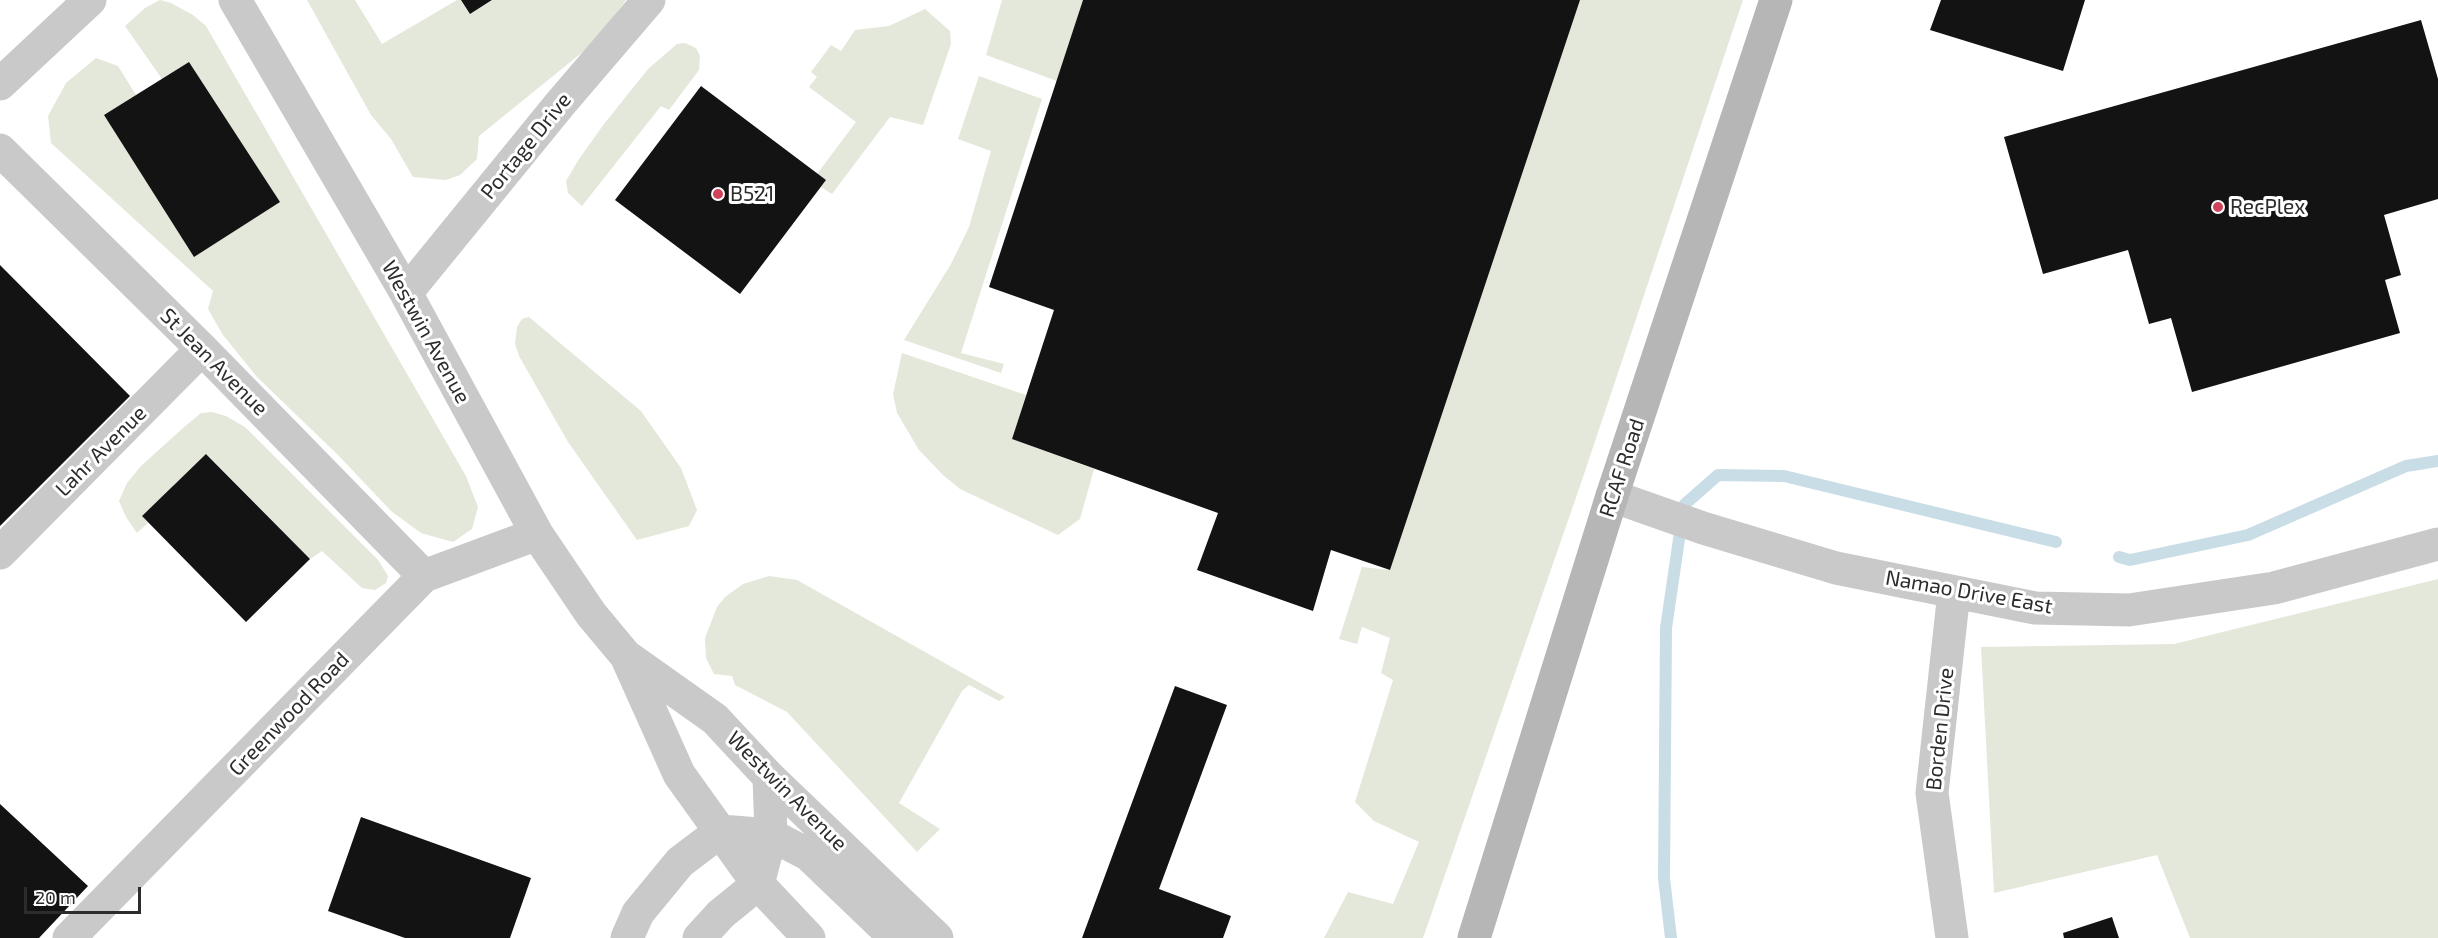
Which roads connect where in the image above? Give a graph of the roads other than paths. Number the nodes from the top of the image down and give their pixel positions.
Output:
1 (90, 0) edge
2 (235, 0) edge
3 (649, 0) edge
4 (1776, 0) edge
5 (0, 84) edge
6 (0, 150) edge
7 (406, 293) junction
8 (202, 349) junction
9 (1612, 496) junction
10 (537, 534) junction
11 (2438, 544) edge
12 (0, 553) edge
13 (424, 576) junction
14 (1954, 592) junction
15 (626, 656) junction
16 (769, 777) junction
17 (721, 831) junction
18 (771, 835) junction
19 (758, 884) junction
20 (935, 937) edge
21 (69, 938) edge
22 (627, 938) edge
23 (699, 938) edge
24 (809, 938) edge
25 (1474, 938) edge
26 (1952, 938) edge

1 - 5 street
2 - 7 street, Westwin Avenue
3 - 7 street, Portage Drive
4 - 9 main road, RCAF Road
6 - 8 street, St Jean Avenue
7 - 10 street, Westwin Avenue
8 - 12 street, Lahr Avenue
8 - 13 street, St Jean Avenue
9 - 14 street, Namao Drive East
9 - 25 main road, RCAF Road
10 - 13 street, Greenwood Road
10 - 15 street, Westwin Avenue
11 - 14 street, Namao Drive East
13 - 21 street, Greenwood Road
14 - 26 street, Borden Drive
15 - 16 street, Westwin Avenue
15 - 17 street, Westwin Avenue
16 - 18 street
16 - 20 street, Westwin Avenue
17 - 18 street
17 - 19 street, Westwin Avenue
17 - 22 street
18 - 19 street
18 - 20 street
19 - 23 street
19 - 24 street, Westwin Avenue

